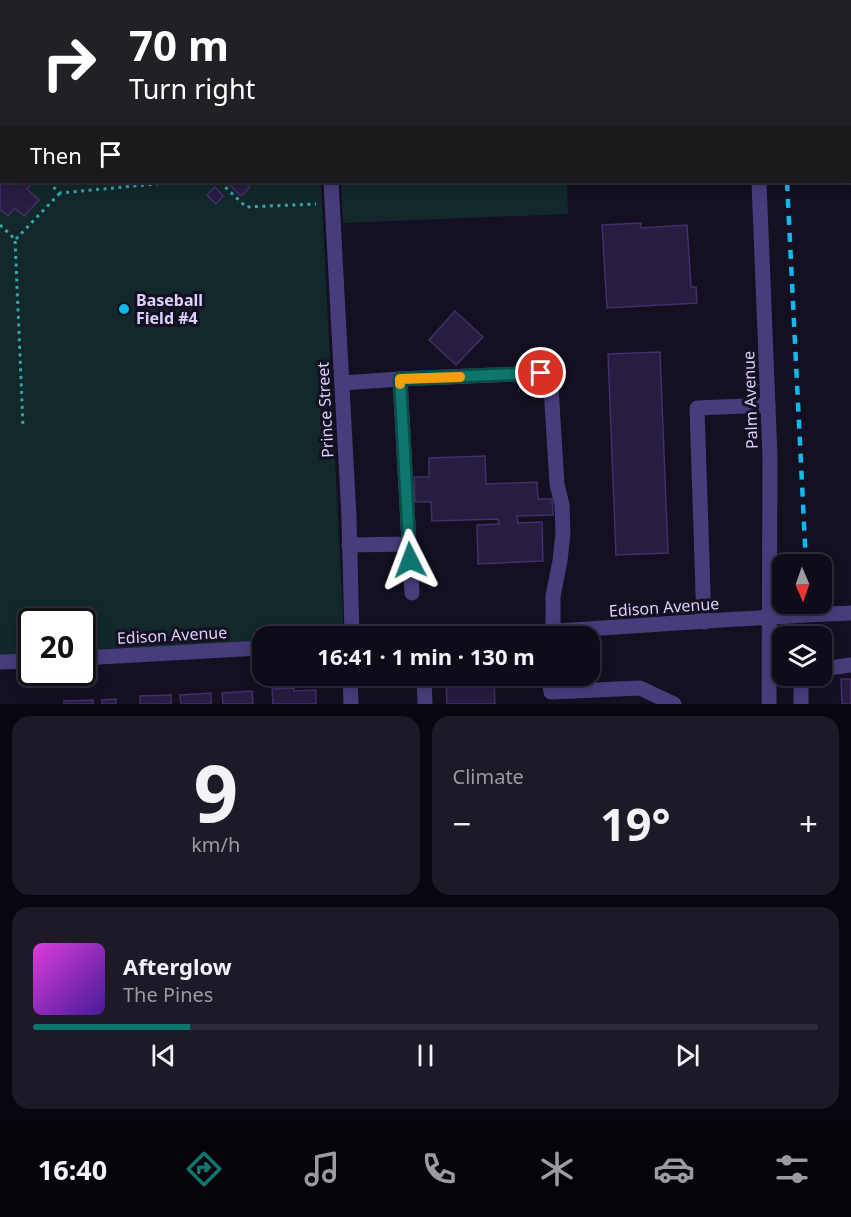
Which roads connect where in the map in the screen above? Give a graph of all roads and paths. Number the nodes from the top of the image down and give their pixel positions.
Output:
1 (49, 183) edge
2 (166, 183) edge
3 (221, 183) edge
4 (331, 183) edge
5 (759, 183) edge
6 (60, 193) junction
7 (324, 203) dead end
8 (0, 225) edge
9 (15, 239) junction
10 (400, 379) junction
11 (342, 383) junction
12 (768, 405) junction
13 (23, 426) dead end
14 (409, 544) junction
15 (349, 546) junction
16 (412, 592) dead end
17 (851, 613) edge
18 (771, 616) junction
19 (704, 622) junction
20 (352, 626) edge
21 (553, 626) edge
22 (600, 630) edge
23 (252, 649) edge
24 (96, 657) edge
25 (18, 661) edge
26 (0, 662) edge
27 (851, 665) edge
28 (832, 668) edge
29 (350, 686) edge
30 (424, 686) edge
31 (550, 686) edge
32 (800, 686) edge
33 (351, 704) edge
34 (425, 704) edge
35 (674, 704) edge
36 (769, 704) edge
37 (801, 704) edge

1 - 6 path
2 - 6 path
3 - 7 path
4 - 11 street, Prince Street
5 - 12 street, Palm Avenue
6 - 9 path
8 - 9 path
9 - 13 path
10 - 11 street
10 - 14 street
10 - 21 street
11 - 15 street, Prince Street
12 - 18 street, Palm Avenue
12 - 19 street
14 - 15 street
14 - 16 street
15 - 20 street, Prince Street
17 - 18 street, Edison Avenue
18 - 19 street, Edison Avenue
18 - 36 street, Palm Avenue
19 - 22 street, Edison Avenue
23 - 24 street, Edison Avenue
25 - 26 street
27 - 28 street
29 - 33 street
30 - 34 street
31 - 35 street
32 - 37 street

